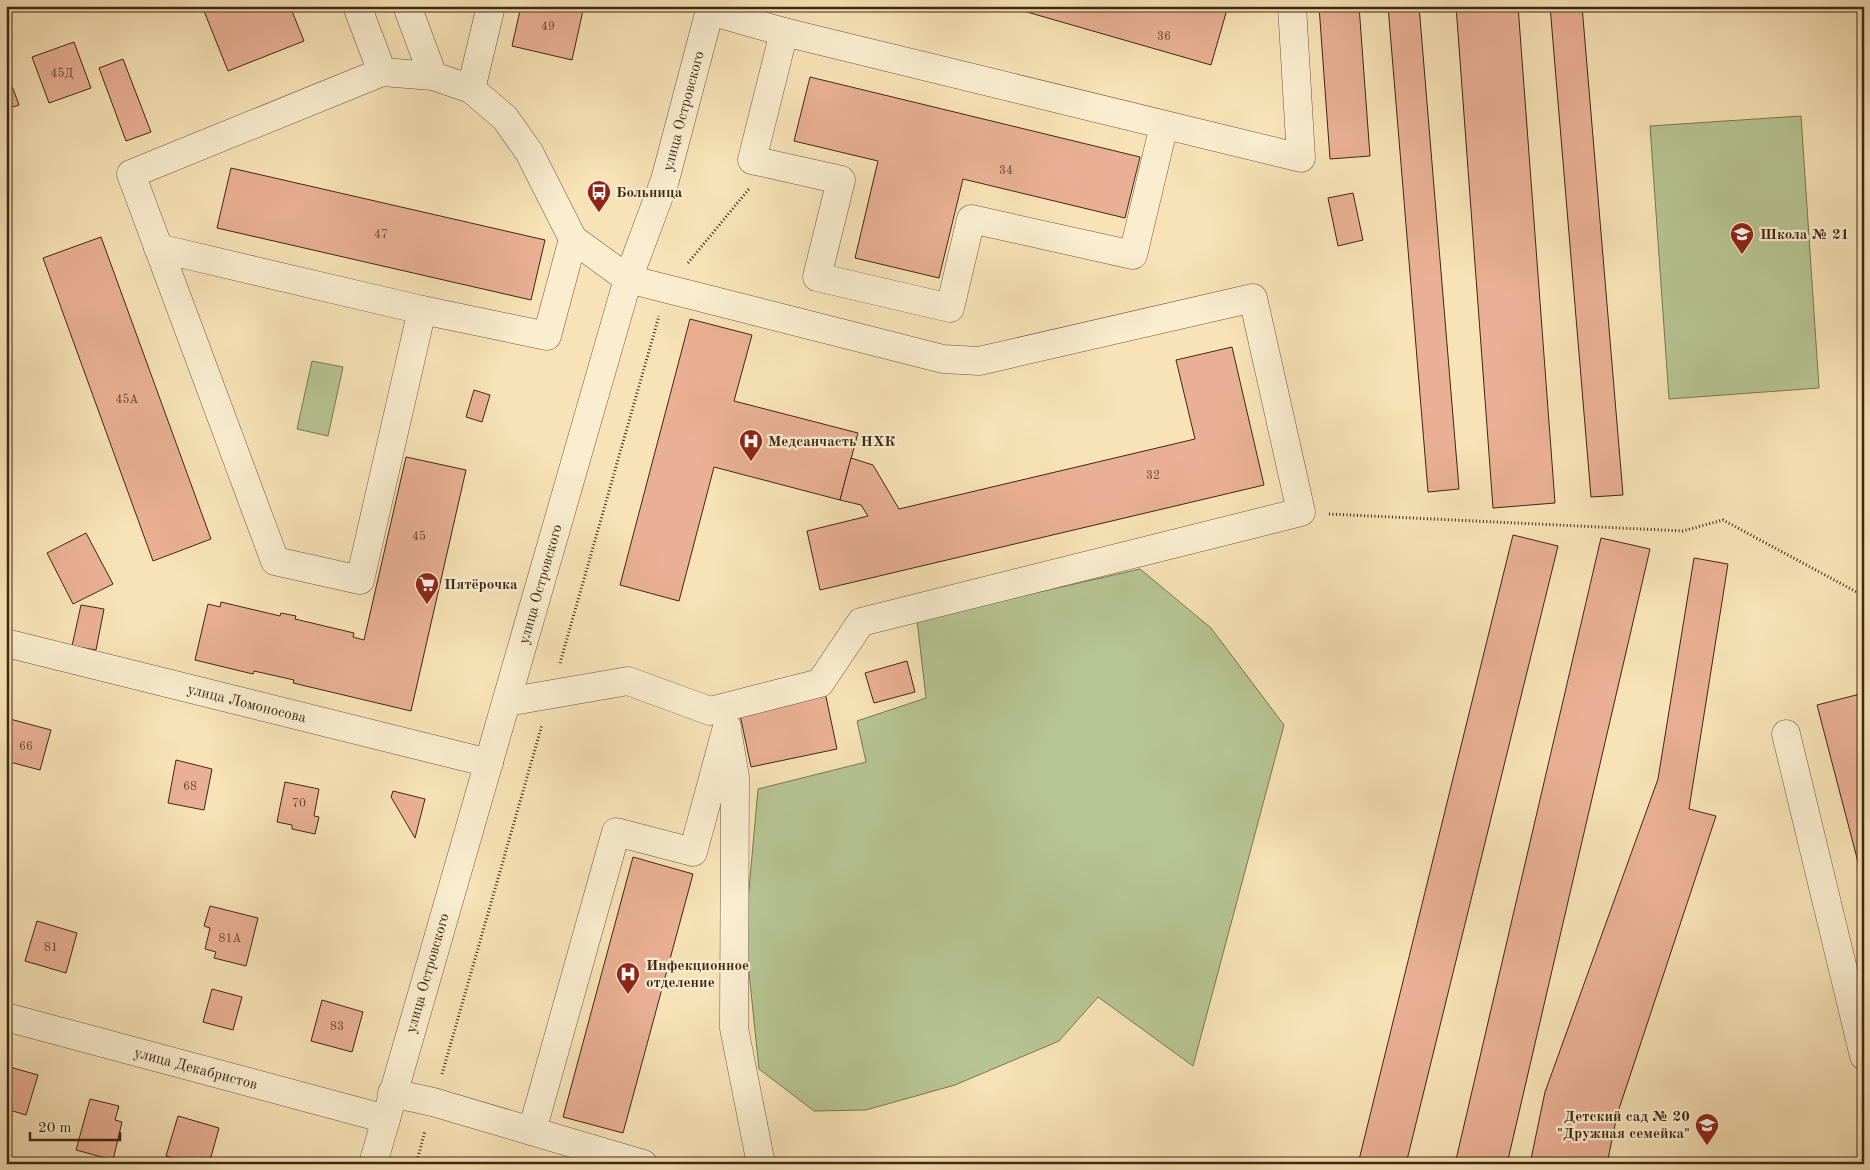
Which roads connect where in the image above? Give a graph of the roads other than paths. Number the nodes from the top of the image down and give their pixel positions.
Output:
1 (357, 6) edge
2 (407, 6) edge
3 (491, 6) edge
4 (1292, 6) edge
5 (711, 9) edge
6 (784, 32) junction
7 (382, 72) junction
8 (433, 76) junction
9 (471, 89) junction
10 (1164, 125) junction
11 (573, 239) junction
12 (158, 248) junction
13 (628, 279) junction
14 (422, 310) junction
15 (6, 643) edge
16 (506, 702) junction
17 (718, 719) junction
18 (1786, 734) dead end
19 (489, 762) junction
20 (6, 1017) edge
21 (1864, 1056) edge
22 (392, 1093) junction
23 (386, 1119) junction
24 (532, 1131) junction
25 (373, 1164) edge
26 (643, 1164) edge
27 (761, 1164) edge

1 - 7 street
2 - 8 street
3 - 9 street
4 - 10 street
5 - 6 street
5 - 13 street, улица Островского
6 - 10 street
6 - 10 street
7 - 8 street
7 - 12 street
8 - 9 street
9 - 11 street
11 - 13 street
11 - 14 street
12 - 14 street
12 - 14 street
13 - 16 street, улица Островского
13 - 17 street
15 - 19 street, улица Ломоносова
16 - 17 street
16 - 19 street, улица Островского
17 - 24 street
17 - 27 street
18 - 21 street
19 - 22 street, улица Островского
20 - 23 street, улица Декабристов
22 - 23 street, улица Островского
22 - 24 street
23 - 25 street, улица Островского
24 - 26 street

